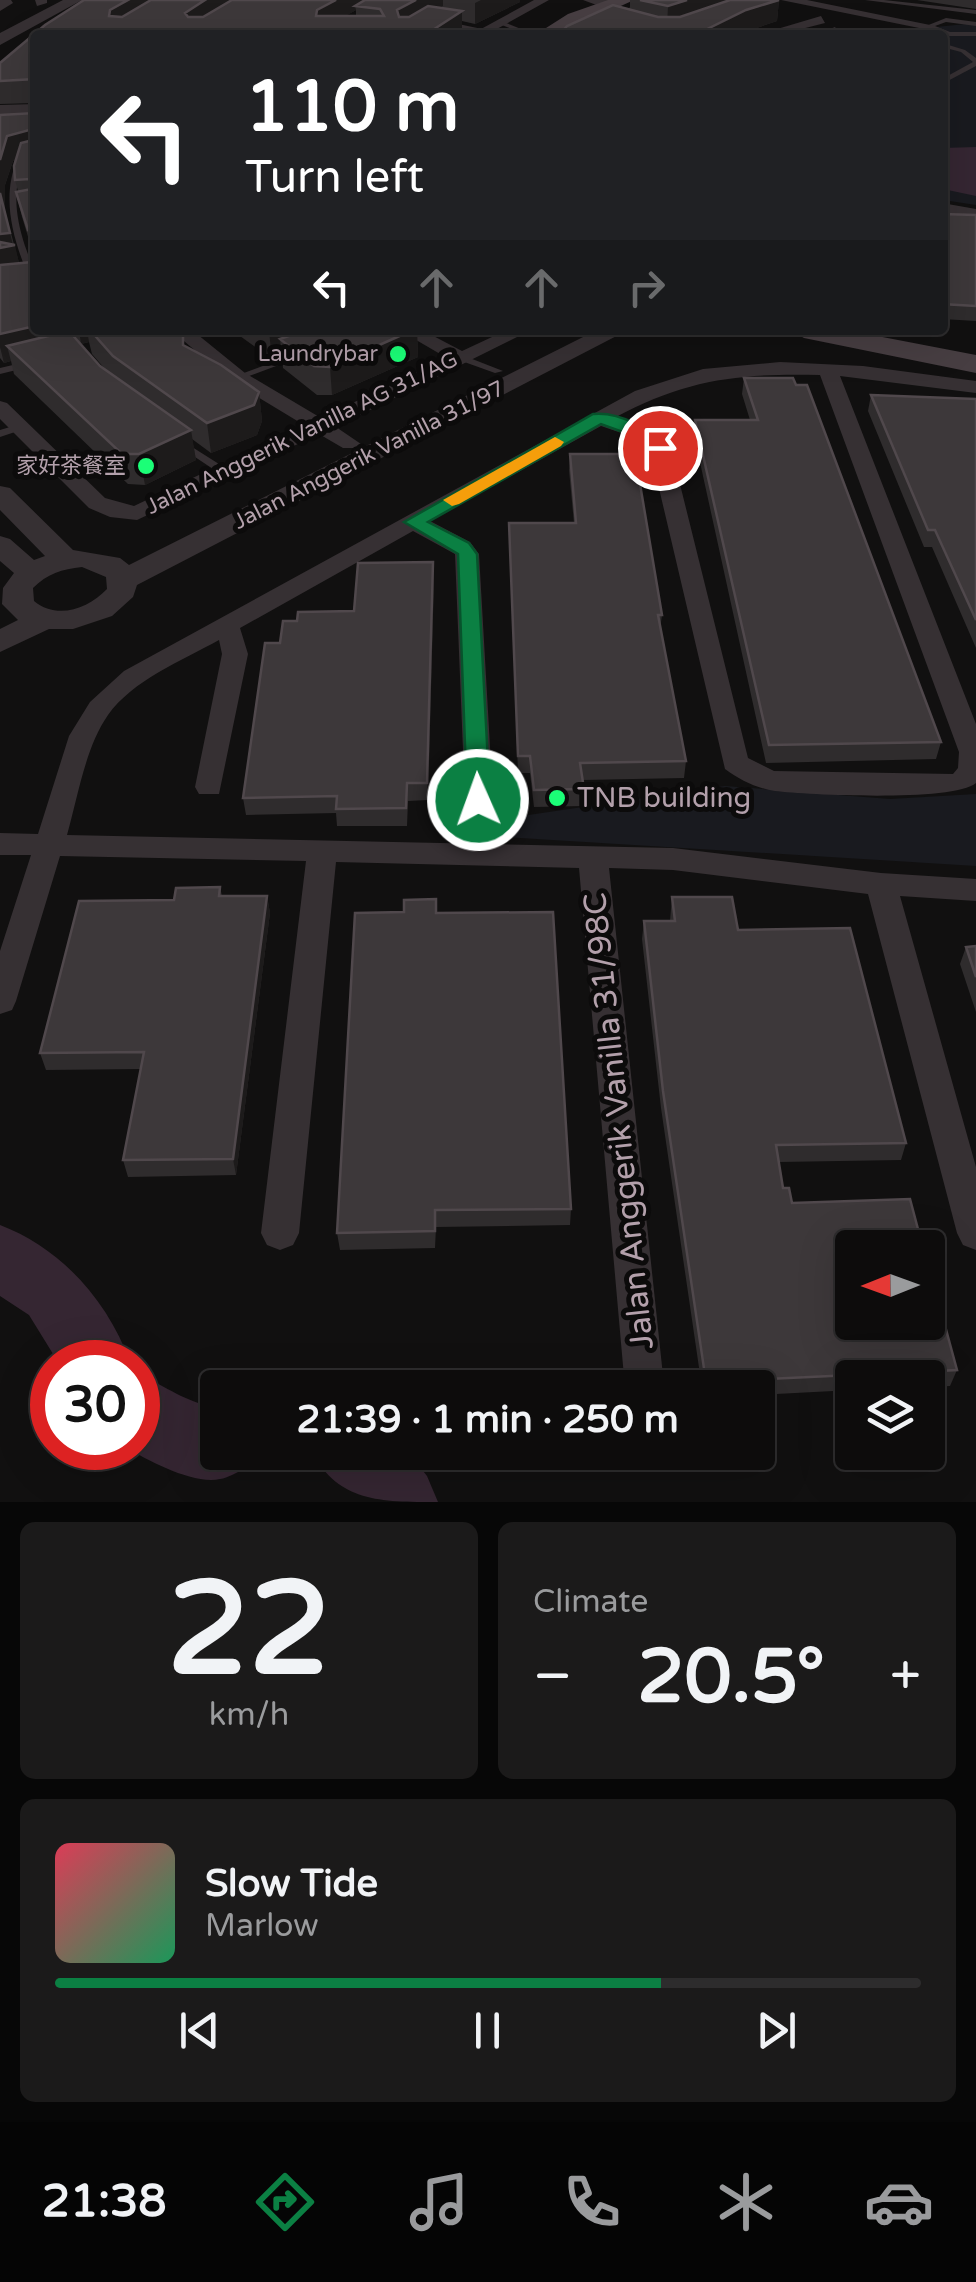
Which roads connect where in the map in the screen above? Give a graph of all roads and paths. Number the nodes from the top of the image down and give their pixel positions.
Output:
1 (544, 0) edge
2 (584, 0) edge
3 (660, 0) edge
4 (809, 0) edge
5 (43, 1) edge
6 (782, 3) edge
7 (869, 3) edge
8 (892, 5) edge
9 (78, 6) edge
10 (607, 6) edge
11 (976, 12) edge
12 (428, 20) edge
13 (820, 20) junction
14 (619, 22) edge
15 (932, 24) junction
16 (976, 24) edge
17 (0, 25) edge
18 (55, 28) edge
19 (510, 29) edge
20 (835, 29) joint
21 (467, 30) edge
22 (555, 30) edge
23 (576, 30) edge
24 (782, 30) edge
25 (832, 30) edge
26 (937, 30) edge
27 (976, 34) edge
28 (948, 39) edge
29 (0, 40) edge
30 (948, 42) edge
31 (976, 62) edge
32 (948, 78) edge
33 (0, 110) edge
34 (30, 110) edge
35 (0, 123) edge
36 (30, 123) edge
37 (30, 161) edge
38 (948, 209) edge
39 (20, 211) junction
40 (0, 213) edge
41 (976, 214) edge
42 (30, 280) edge
43 (186, 335) edge
44 (417, 335) edge
45 (510, 335) edge
46 (574, 335) edge
47 (606, 335) edge
48 (829, 335) edge
49 (912, 335) edge
50 (976, 346) edge
51 (304, 354) edge
52 (459, 357) junction
53 (38, 361) edge
54 (976, 364) edge
55 (828, 370) junction
56 (0, 371) edge
57 (498, 371) junction
58 (238, 377) junction
59 (976, 387) edge
60 (0, 407) edge
61 (599, 418) junction
62 (321, 428) junction
63 (10, 430) edge
64 (169, 434) edge
65 (350, 444) junction
66 (226, 474) junction
67 (0, 494) edge
68 (414, 522) junction
69 (0, 544) edge
70 (66, 560) junction
71 (116, 572) junction
72 (31, 573) junction
73 (21, 612) edge
74 (228, 625) junction
75 (0, 642) edge
76 (209, 787) dead end
77 (478, 800) dead end
78 (0, 844) edge
79 (50, 845) junction
80 (322, 852) junction
81 (594, 858) junction
82 (881, 884) junction
83 (976, 890) edge
84 (0, 1001) edge
85 (280, 1232) dead end
86 (976, 1232) edge
87 (643, 1370) edge

1 - 19 street
2 - 19 main road
3 - 10 street
4 - 7 street
5 - 17 street
6 - 13 street
6 - 15 street
7 - 8 street
8 - 11 lane
8 - 15 street
9 - 18 street
9 - 29 street
10 - 14 lane
10 - 22 main road
10 - 23 street
12 - 21 lane
13 - 20 street
13 - 24 street
15 - 16 lane
15 - 26 lane
20 - 25 lane
27 - 28 lane
30 - 31 lane
31 - 32 lane
33 - 34 street
35 - 36 street
37 - 39 lane
38 - 41 street
39 - 40 lane
39 - 42 lane
43 - 58 street
44 - 52 street
45 - 52 street, Jalan Anggerik Vanilla AG 31/AG
46 - 57 street, Jalan Anggerik Vanilla 31/97
47 - 71 street, Jalan Anggerik Vanilla 31/97
48 - 54 main road
49 - 50 main road
51 - 58 lane
52 - 57 lane
52 - 62 street, Jalan Anggerik Vanilla AG 31/AG
53 - 56 lane
55 - 59 street
55 - 61 street
55 - 61 street
57 - 65 street, Jalan Anggerik Vanilla 31/97
58 - 62 street
60 - 63 street
61 - 68 street
62 - 65 street
62 - 66 street, Jalan Anggerik Vanilla AG 31/AG
63 - 66 street, Jalan Anggerik Vanilla AG 31/AG
64 - 66 lane
65 - 71 street, Jalan Anggerik Vanilla 31/97
67 - 70 street
68 - 74 street
68 - 77 street
69 - 72 street
70 - 71 street
70 - 72 street
71 - 73 street
72 - 73 street
73 - 75 street
74 - 76 street
74 - 79 street
78 - 79 street
79 - 80 street
79 - 84 street
80 - 81 street
80 - 85 street
81 - 82 street
81 - 87 street, Jalan Anggerik Vanilla 31/98C
82 - 83 street
82 - 86 street

